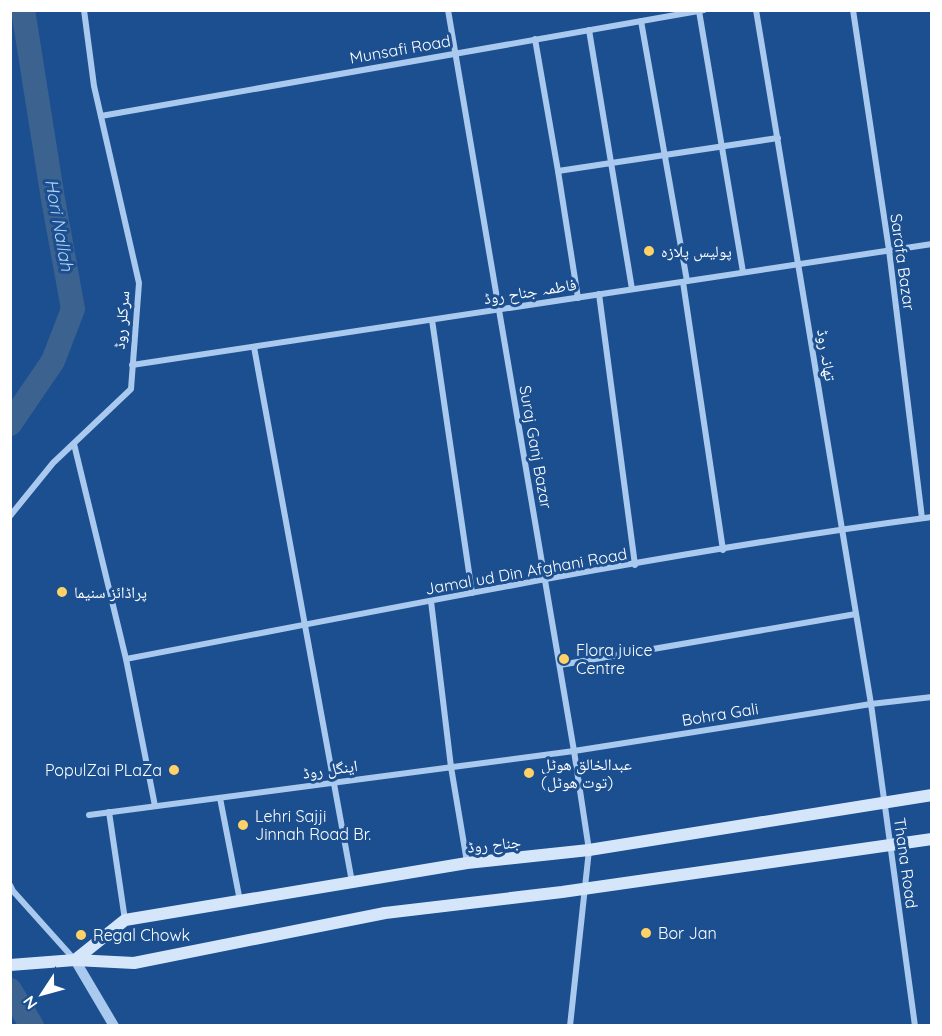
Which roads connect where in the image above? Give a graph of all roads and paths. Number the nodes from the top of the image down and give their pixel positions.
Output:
1 (84, 10) edge
2 (448, 10) edge
3 (756, 10) edge
4 (853, 10) edge
5 (702, 11) edge
6 (641, 21) junction
7 (589, 30) junction
8 (535, 39) junction
9 (455, 53) junction
10 (101, 116) junction
11 (777, 138) junction
12 (722, 146) junction
13 (664, 154) junction
14 (610, 162) junction
15 (558, 171) junction
16 (932, 244) edge
17 (888, 250) junction
18 (798, 264) junction
19 (743, 272) junction
20 (685, 281) junction
21 (632, 289) junction
22 (599, 294) junction
23 (578, 298) junction
24 (499, 309) junction
25 (432, 320) junction
26 (254, 346) junction
27 (132, 365) junction
28 (74, 444) junction
29 (10, 516) edge
30 (932, 517) edge
31 (922, 518) junction
32 (842, 529) junction
33 (723, 550) junction
34 (635, 565) junction
35 (545, 580) junction
36 (472, 593) junction
37 (431, 601) junction
38 (856, 615) junction
39 (305, 625) junction
40 (126, 659) junction
41 (560, 666) junction
42 (932, 697) edge
43 (871, 704) junction
44 (574, 751) junction
45 (452, 767) junction
46 (334, 782) junction
47 (932, 795) edge
48 (220, 798) junction
49 (884, 802) junction
50 (155, 806) junction
51 (109, 812) junction
52 (89, 815) dead end
53 (932, 839) edge
54 (890, 845) junction
55 (589, 850) junction
56 (467, 863) junction
57 (352, 882) junction
58 (10, 885) edge
59 (585, 889) junction
60 (240, 901) junction
61 (125, 920) junction
62 (75, 960) junction
63 (10, 965) edge
64 (114, 1026) edge
65 (570, 1026) edge
66 (915, 1026) edge

1 - 10 street, سرکلر روڈ
2 - 9 street, Suraj Ganj Bazar
3 - 11 street, تھانہ روڈ
4 - 17 street, Sarafa Bazar
5 - 6 street, Munsafi Road
5 - 12 street
6 - 7 street, Munsafi Road
6 - 13 street
7 - 8 street, Munsafi Road
7 - 14 street
8 - 9 street, Munsafi Road
8 - 15 street
9 - 10 street, Munsafi Road
9 - 24 street, Suraj Ganj Bazar
10 - 27 street, سرکلر روڈ
11 - 12 street
11 - 18 street, تھانہ روڈ
12 - 13 street
12 - 19 street
13 - 14 street
13 - 20 street
14 - 15 street
14 - 21 street
15 - 23 street
16 - 17 street, فاطمہ جناح روڈ
17 - 18 street, فاطمہ جناح روڈ
17 - 31 street, Sarafa Bazar
18 - 19 street, فاطمہ جناح روڈ
18 - 32 street, تھانہ روڈ
19 - 20 street, فاطمہ جناح روڈ
20 - 21 street, فاطمہ جناح روڈ
20 - 33 street
21 - 22 street, فاطمہ جناح روڈ
22 - 23 street, فاطمہ جناح روڈ
22 - 34 street
23 - 24 street, فاطمہ جناح روڈ
24 - 25 street, فاطمہ جناح روڈ
24 - 35 street, Suraj Ganj Bazar
25 - 26 street, فاطمہ جناح روڈ
25 - 36 street
26 - 27 street, فاطمہ جناح روڈ
26 - 39 street
27 - 28 street, سرکلر روڈ
28 - 29 street, سرکلر روڈ
28 - 40 street
30 - 31 street, Jamal ud Din Afghani Road
31 - 32 street, Jamal ud Din Afghani Road
32 - 33 street, Jamal ud Din Afghani Road
32 - 38 street, تھانہ روڈ
33 - 34 street, Jamal ud Din Afghani Road
34 - 35 street, Jamal ud Din Afghani Road
35 - 36 street, Jamal ud Din Afghani Road
35 - 41 street, Suraj Ganj Bazar
36 - 37 street, Jamal ud Din Afghani Road
37 - 39 street, Jamal ud Din Afghani Road
37 - 45 street
38 - 41 street
38 - 43 street, تھانہ روڈ
39 - 40 street, Jamal ud Din Afghani Road
39 - 46 street
40 - 50 street
41 - 44 street, Suraj Ganj Bazar
42 - 43 street, Bohra Gali
43 - 44 street, Bohra Gali
43 - 49 street, Thana Road
44 - 45 street, اینگل روڈ
44 - 55 street, Suraj Ganj Bazar
45 - 46 street, اینگل روڈ
45 - 56 street
46 - 48 street, اینگل روڈ
46 - 57 street
47 - 49 main road, جناح روڈ
48 - 50 street, اینگل روڈ
48 - 60 street
49 - 54 street, Thana Road
49 - 55 main road, جناح روڈ
50 - 51 street, اینگل روڈ
51 - 52 street, اینگل روڈ
51 - 61 street
53 - 54 main road
54 - 59 main road
54 - 66 street, Thana Road
55 - 56 main road, جناح روڈ
55 - 59 street, Suraj Ganj Bazar
56 - 57 main road, جناح روڈ
57 - 60 main road, جناح روڈ
58 - 62 street
59 - 62 main road
59 - 65 street, Suraj Ganj Bazar
60 - 61 main road, جناح روڈ
61 - 62 main road, جناح روڈ
62 - 63 main road
62 - 64 street

